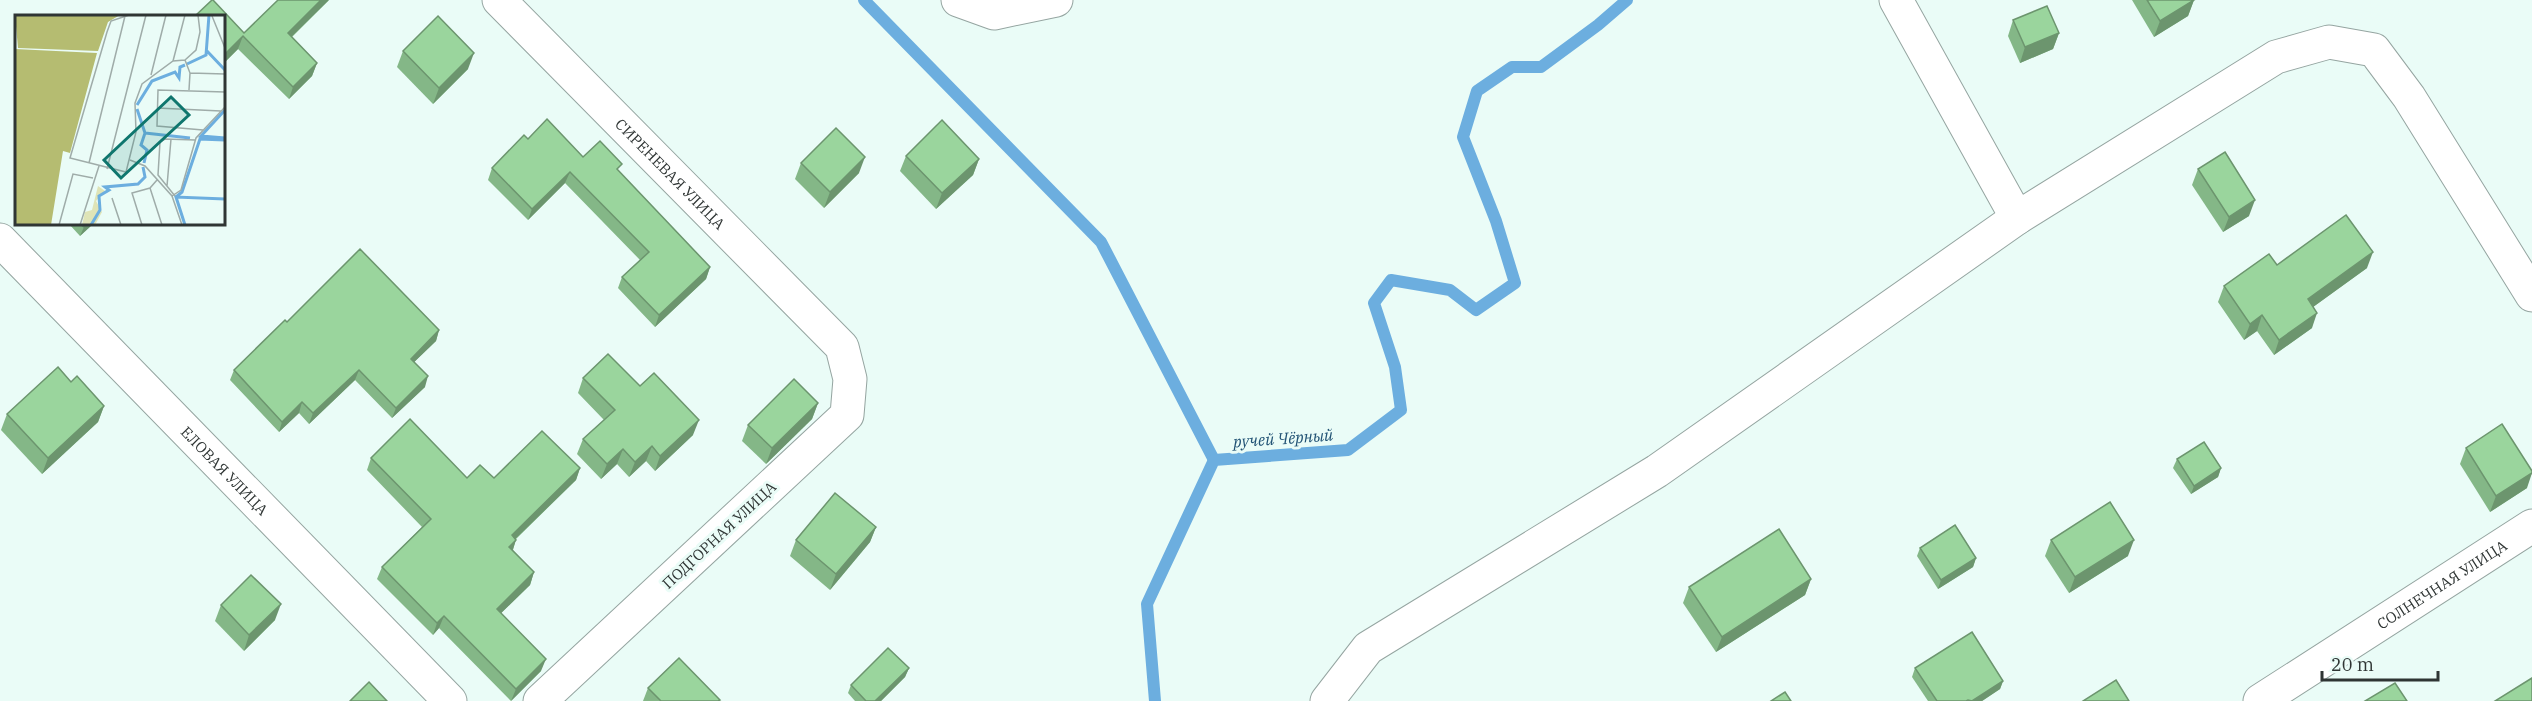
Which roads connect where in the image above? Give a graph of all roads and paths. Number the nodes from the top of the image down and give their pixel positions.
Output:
1 (499, 0) edge
2 (958, 0) edge
3 (1056, 0) edge
4 (1896, 0) edge
5 (2017, 218) junction
6 (0, 240) edge
7 (2532, 295) edge
8 (842, 347) joint
9 (2532, 526) edge
10 (450, 701) edge
11 (540, 701) edge
12 (1327, 701) edge
13 (2260, 701) edge

1 - 8 street, СИРЕНЕВАЯ УЛИЦА
2 - 3 street
4 - 5 street
5 - 7 street
5 - 12 street
6 - 10 street, ЕЛОВАЯ УЛИЦА
8 - 11 street, ПОДГОРНАЯ УЛИЦА
9 - 13 street, СОЛНЕЧНАЯ УЛИЦА

